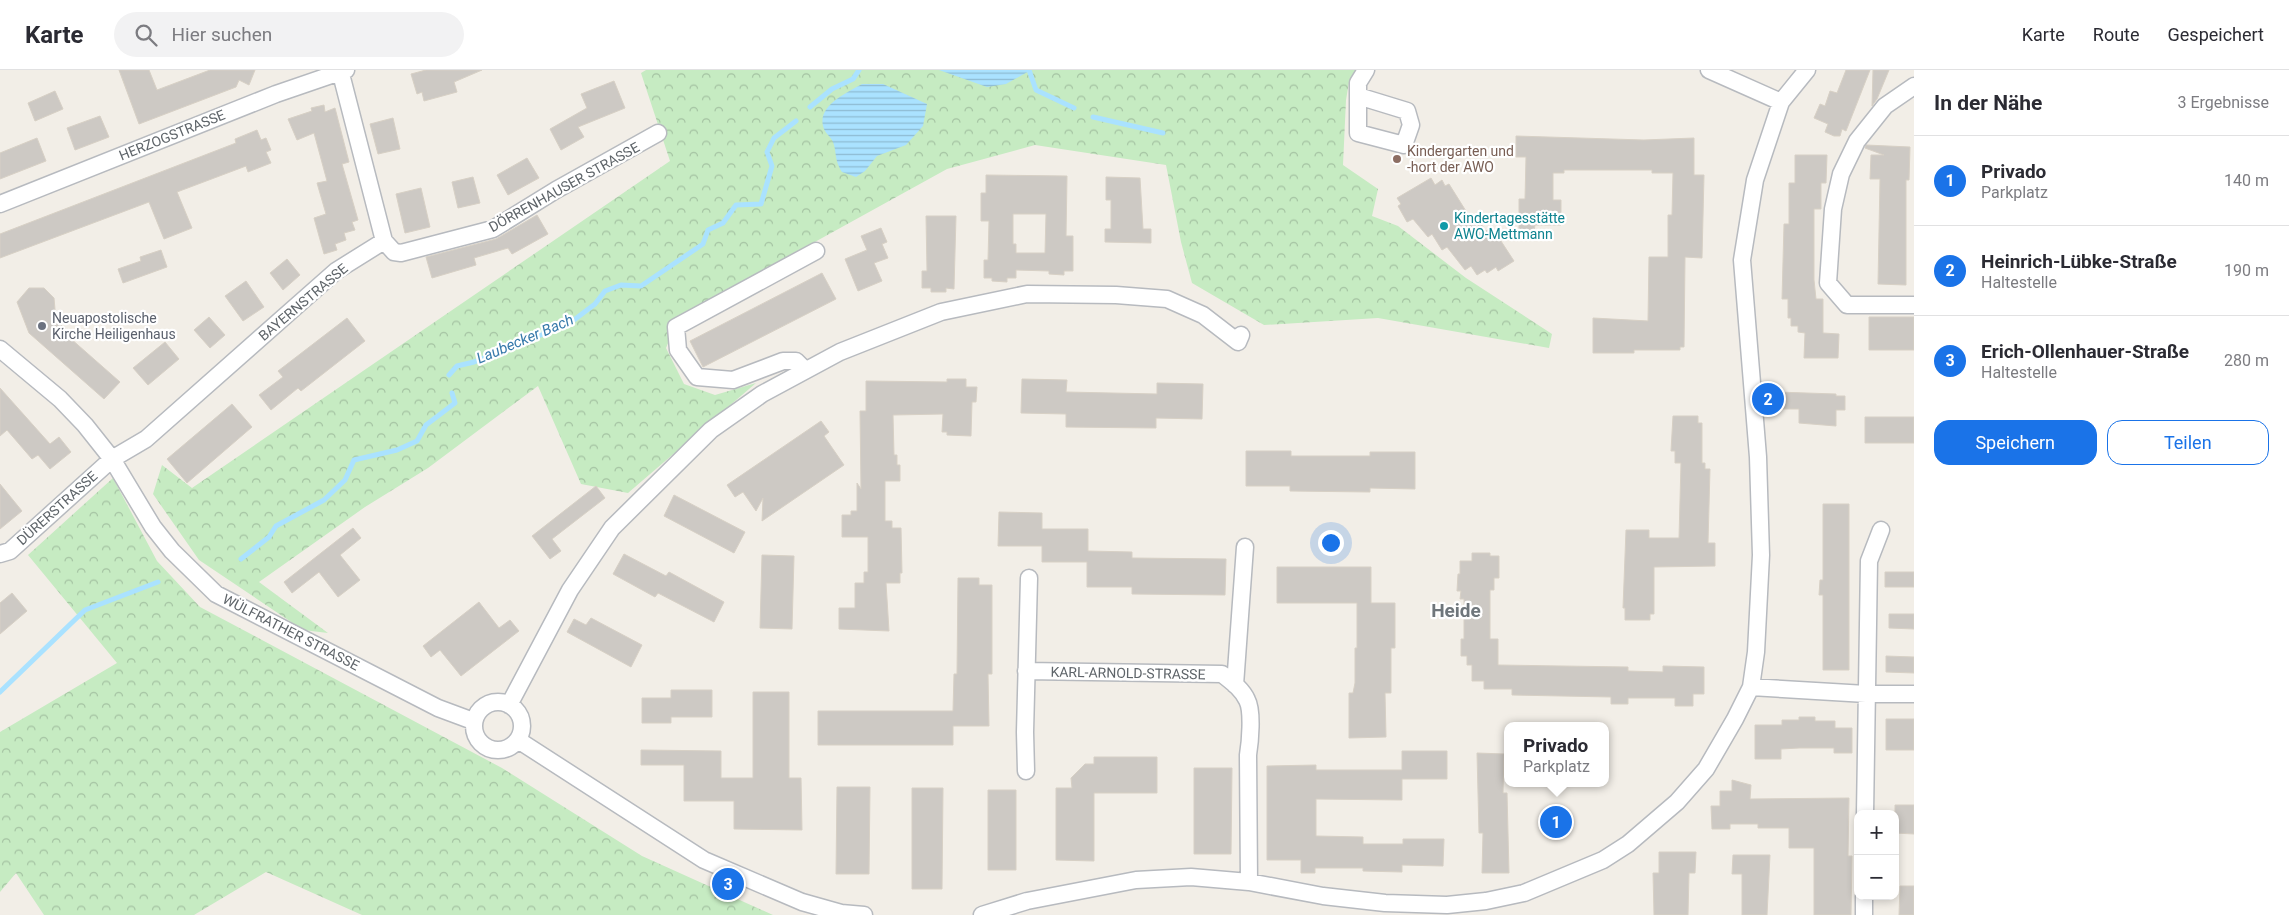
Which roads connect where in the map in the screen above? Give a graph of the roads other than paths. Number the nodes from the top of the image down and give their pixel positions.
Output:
1 (1366, 70) edge
2 (1709, 70) edge
3 (1807, 70) edge
4 (342, 71) edge
5 (1914, 86) edge
6 (1358, 96) dead end
7 (1781, 102) junction
8 (658, 133) dead end
9 (0, 204) edge
10 (384, 241) junction
11 (816, 251) dead end
12 (1914, 305) edge
13 (1241, 335) dead end
14 (1, 352) edge
15 (805, 370) junction
16 (112, 459) junction
17 (1881, 530) dead end
18 (1245, 547) dead end
19 (0, 554) edge
20 (1029, 578) dead end
21 (1026, 671) junction
22 (1236, 685) junction
23 (1750, 687) junction
24 (1866, 694) junction
25 (1914, 694) edge
26 (510, 704) junction
27 (473, 721) junction
28 (518, 740) junction
29 (1026, 771) dead end
30 (1865, 810) edge
31 (1249, 882) junction
32 (1864, 900) edge
33 (864, 915) edge
34 (982, 915) edge
35 (1864, 915) edge

1 - 6 street
2 - 7 street
3 - 7 street
4 - 9 street, HERZOGSTRASSE
4 - 10 street
5 - 12 street
7 - 23 street
8 - 10 street, DÖRRENHAUSER STRASSE
10 - 16 street, BAYERNSTRASSE
11 - 15 street
13 - 15 street
14 - 16 street, WÜLFRATHER STRASSE
15 - 26 street
16 - 19 street, DÜRERSTRASSE
16 - 27 street, WÜLFRATHER STRASSE
17 - 24 street
18 - 22 street
20 - 21 street
21 - 22 street, KARL-ARNOLD-STRASSE
21 - 29 street
22 - 31 street
23 - 24 street
23 - 31 street
24 - 25 street
24 - 30 street
26 - 27 street
26 - 28 street
27 - 28 street
28 - 33 street
31 - 34 street
32 - 35 street

